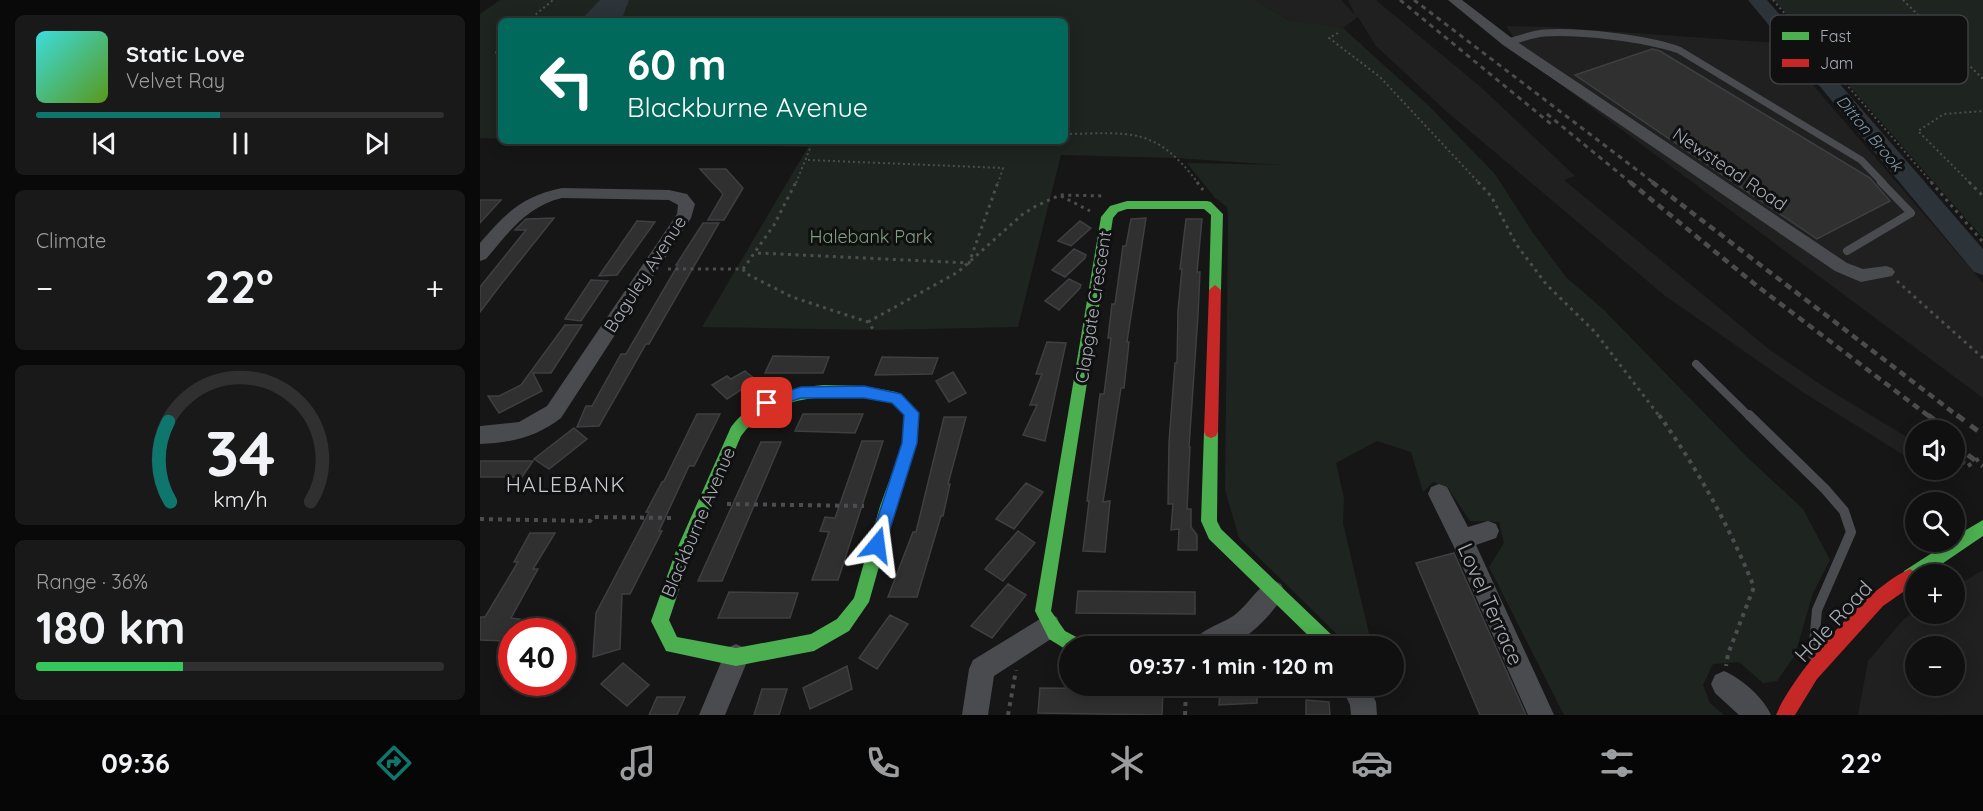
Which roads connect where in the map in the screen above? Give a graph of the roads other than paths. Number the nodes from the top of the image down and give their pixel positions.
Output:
1 (1454, 0) edge
2 (1508, 42) junction
3 (1847, 250) dead end
4 (480, 255) edge
5 (1886, 272) road end
6 (1696, 364) dead end
7 (480, 435) edge
8 (1438, 494) dead end
9 (1983, 527) edge
10 (1488, 531) dead end
11 (1462, 539) junction
12 (1273, 592) junction
13 (1048, 626) junction
14 (1221, 636) edge
15 (1320, 636) edge
16 (1059, 640) edge
17 (736, 657) junction
18 (1811, 673) junction
19 (1724, 684) road end
20 (1360, 696) edge
21 (1789, 714) edge
22 (712, 715) edge
23 (975, 715) edge
24 (1364, 715) edge
25 (1541, 715) edge
26 (1758, 715) edge

1 - 2 street, Newstead Road
2 - 3 lane
2 - 5 street, Newstead Road
4 - 7 street, Baguley Avenue
6 - 18 lane
8 - 11 street, Lovel Terrace
9 - 18 street, Hale Road
10 - 11 street
11 - 25 street, Lovel Terrace
12 - 13 street, Clapgate Crescent
12 - 14 street
12 - 15 street
13 - 16 street
13 - 23 street
17 - 17 street, Blackburne Avenue
17 - 22 street
18 - 21 street, Hale Road
19 - 26 street
20 - 24 street

